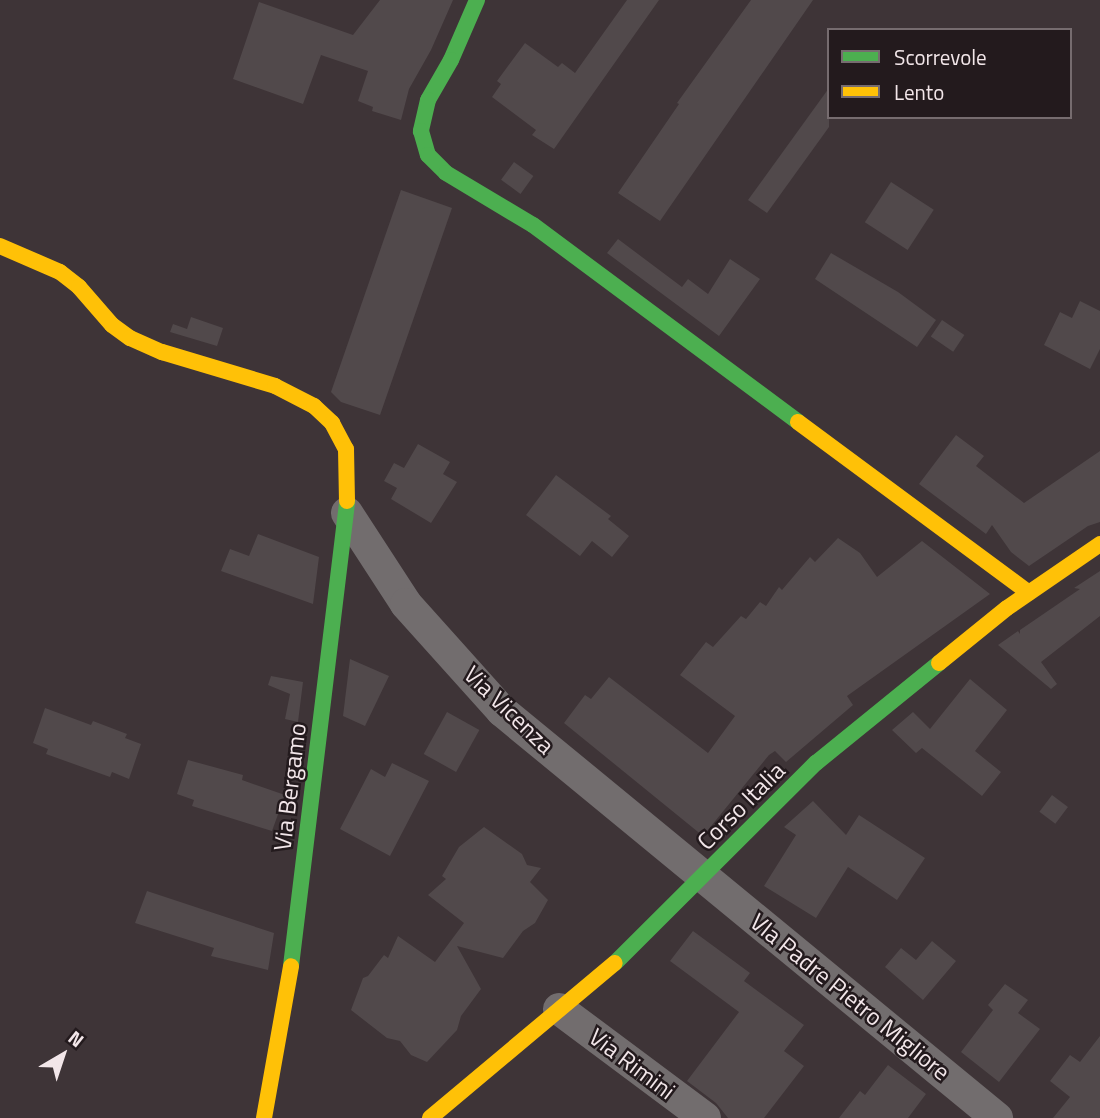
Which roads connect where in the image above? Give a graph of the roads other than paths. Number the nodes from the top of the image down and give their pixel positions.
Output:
1 (478, 0) edge
2 (0, 246) edge
3 (347, 513) junction
4 (1100, 544) edge
5 (1029, 593) junction
6 (704, 877) junction
7 (559, 1009) junction
8 (264, 1118) edge
9 (430, 1118) edge
10 (705, 1118) edge
11 (996, 1118) edge

1 - 5 street
2 - 3 street, Via Bergamo
3 - 6 street, Via Vicenza
3 - 8 street, Via Bergamo
4 - 5 street, Corso Italia
5 - 6 street, Corso Italia
6 - 7 street, Corso Italia
6 - 11 street, VIa Padre Pietro Migliore
7 - 9 street, Corso Italia
7 - 10 street, Via Rimini

